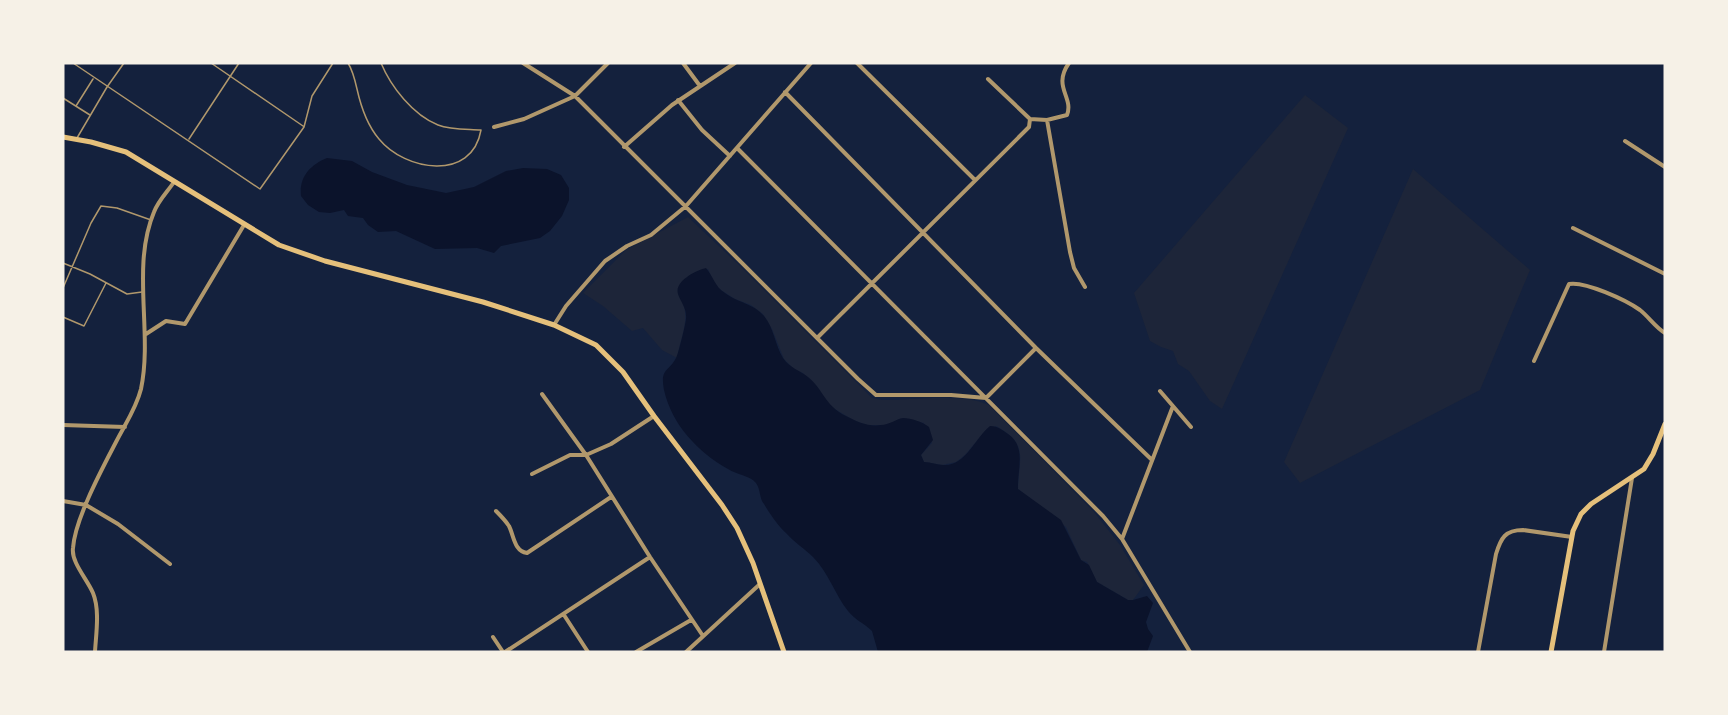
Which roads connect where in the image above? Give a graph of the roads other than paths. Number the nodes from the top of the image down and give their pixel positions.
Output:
1 (73, 63) edge
2 (124, 63) edge
3 (211, 63) edge
4 (239, 63) edge
5 (333, 63) edge
6 (348, 63) edge
7 (381, 63) edge
8 (523, 63) edge
9 (599, 63) edge
10 (608, 63) edge
11 (683, 63) edge
12 (735, 63) edge
13 (810, 63) edge
14 (857, 63) edge
15 (1070, 63) edge
16 (603, 68) junction
17 (230, 76) junction
18 (94, 77) junction
19 (988, 79) dead end
20 (700, 86) junction
21 (107, 87) junction
22 (785, 92) junction
23 (575, 96) junction
24 (63, 98) edge
25 (678, 100) junction
26 (76, 106) junction
27 (90, 115) junction
28 (1030, 119) junction
29 (1047, 120) junction
30 (304, 127) junction
31 (494, 127) dead end
32 (63, 137) edge
33 (76, 139) junction
34 (188, 140) junction
35 (1625, 141) dead end
36 (624, 147) junction
37 (737, 148) junction
38 (730, 156) junction
39 (1665, 166) edge
40 (975, 180) junction
41 (175, 181) junction
42 (686, 206) junction
43 (151, 220) junction
44 (244, 225) junction
45 (1573, 228) dead end
46 (922, 233) junction
47 (63, 263) edge
48 (73, 267) junction
49 (1665, 274) edge
50 (106, 282) junction
51 (872, 284) junction
52 (1085, 287) dead end
53 (63, 288) edge
54 (144, 292) junction
55 (63, 317) edge
56 (554, 325) junction
57 (1665, 333) edge
58 (145, 335) junction
59 (817, 338) junction
60 (1036, 348) junction
61 (1534, 361) dead end
62 (1160, 391) dead end
63 (542, 394) dead end
64 (986, 398) junction
65 (1173, 406) junction
66 (654, 416) junction
67 (1665, 424) edge
68 (63, 425) edge
69 (125, 427) junction
70 (1191, 427) dead end
71 (586, 455) junction
72 (1152, 460) junction
73 (532, 474) dead end
74 (1632, 478) junction
75 (611, 497) junction
76 (63, 501) edge
77 (86, 505) junction
78 (496, 511) dead end
79 (1572, 537) junction
80 (1122, 539) junction
81 (650, 558) junction
82 (170, 564) dead end
83 (760, 584) junction
84 (564, 615) junction
85 (691, 620) junction
86 (703, 636) junction
87 (493, 637) dead end
88 (692, 650) edge
89 (95, 652) edge
90 (504, 652) edge
91 (588, 652) edge
92 (636, 652) edge
93 (686, 652) edge
94 (784, 652) edge
95 (1190, 652) edge
96 (1478, 652) edge
97 (1551, 652) edge
98 (1604, 652) edge

1 - 18 lane
2 - 21 lane
3 - 17 lane
4 - 17 lane
5 - 30 lane
6 - 7 lane
8 - 23 street
9 - 16 street
10 - 16 street
11 - 20 street
12 - 20 street
13 - 22 street
14 - 40 street
15 - 29 street
16 - 23 street
17 - 30 lane
17 - 34 lane
18 - 21 lane
18 - 26 lane
19 - 28 street
20 - 25 street
21 - 27 lane
21 - 34 lane
22 - 37 street
22 - 46 street
23 - 31 street
23 - 36 street
24 - 26 lane
25 - 36 street
25 - 38 street
26 - 27 lane
27 - 33 lane
28 - 29 street
28 - 40 street
29 - 52 street
30 - 34 lane
32 - 33 main road
33 - 41 main road
35 - 39 street
36 - 42 street
37 - 38 street
37 - 51 street
38 - 42 street
40 - 46 street
41 - 43 street
41 - 44 main road
42 - 56 street
42 - 59 street
43 - 48 lane
43 - 54 street
44 - 56 main road
44 - 58 street
45 - 49 street
46 - 51 street
46 - 60 street
47 - 48 lane
48 - 50 lane
48 - 53 lane
50 - 54 lane
50 - 55 lane
51 - 59 street
51 - 64 street
54 - 58 street
56 - 66 main road
57 - 61 street
58 - 69 street
59 - 64 street
60 - 64 street
60 - 72 street
62 - 65 street
63 - 71 street
64 - 80 street
65 - 70 street
65 - 72 street
66 - 71 street
66 - 83 main road
67 - 74 main road
68 - 69 street
69 - 77 street
71 - 73 street
71 - 75 street
72 - 80 street
74 - 79 main road
74 - 98 street
75 - 78 street
75 - 81 street
76 - 77 street
77 - 82 street
77 - 89 street
79 - 96 street
79 - 97 main road
80 - 95 street
81 - 84 street
81 - 85 street
83 - 86 street
83 - 94 main road
84 - 90 street
84 - 91 street
85 - 86 street
85 - 92 street
86 - 88 street
87 - 90 street
88 - 93 street

